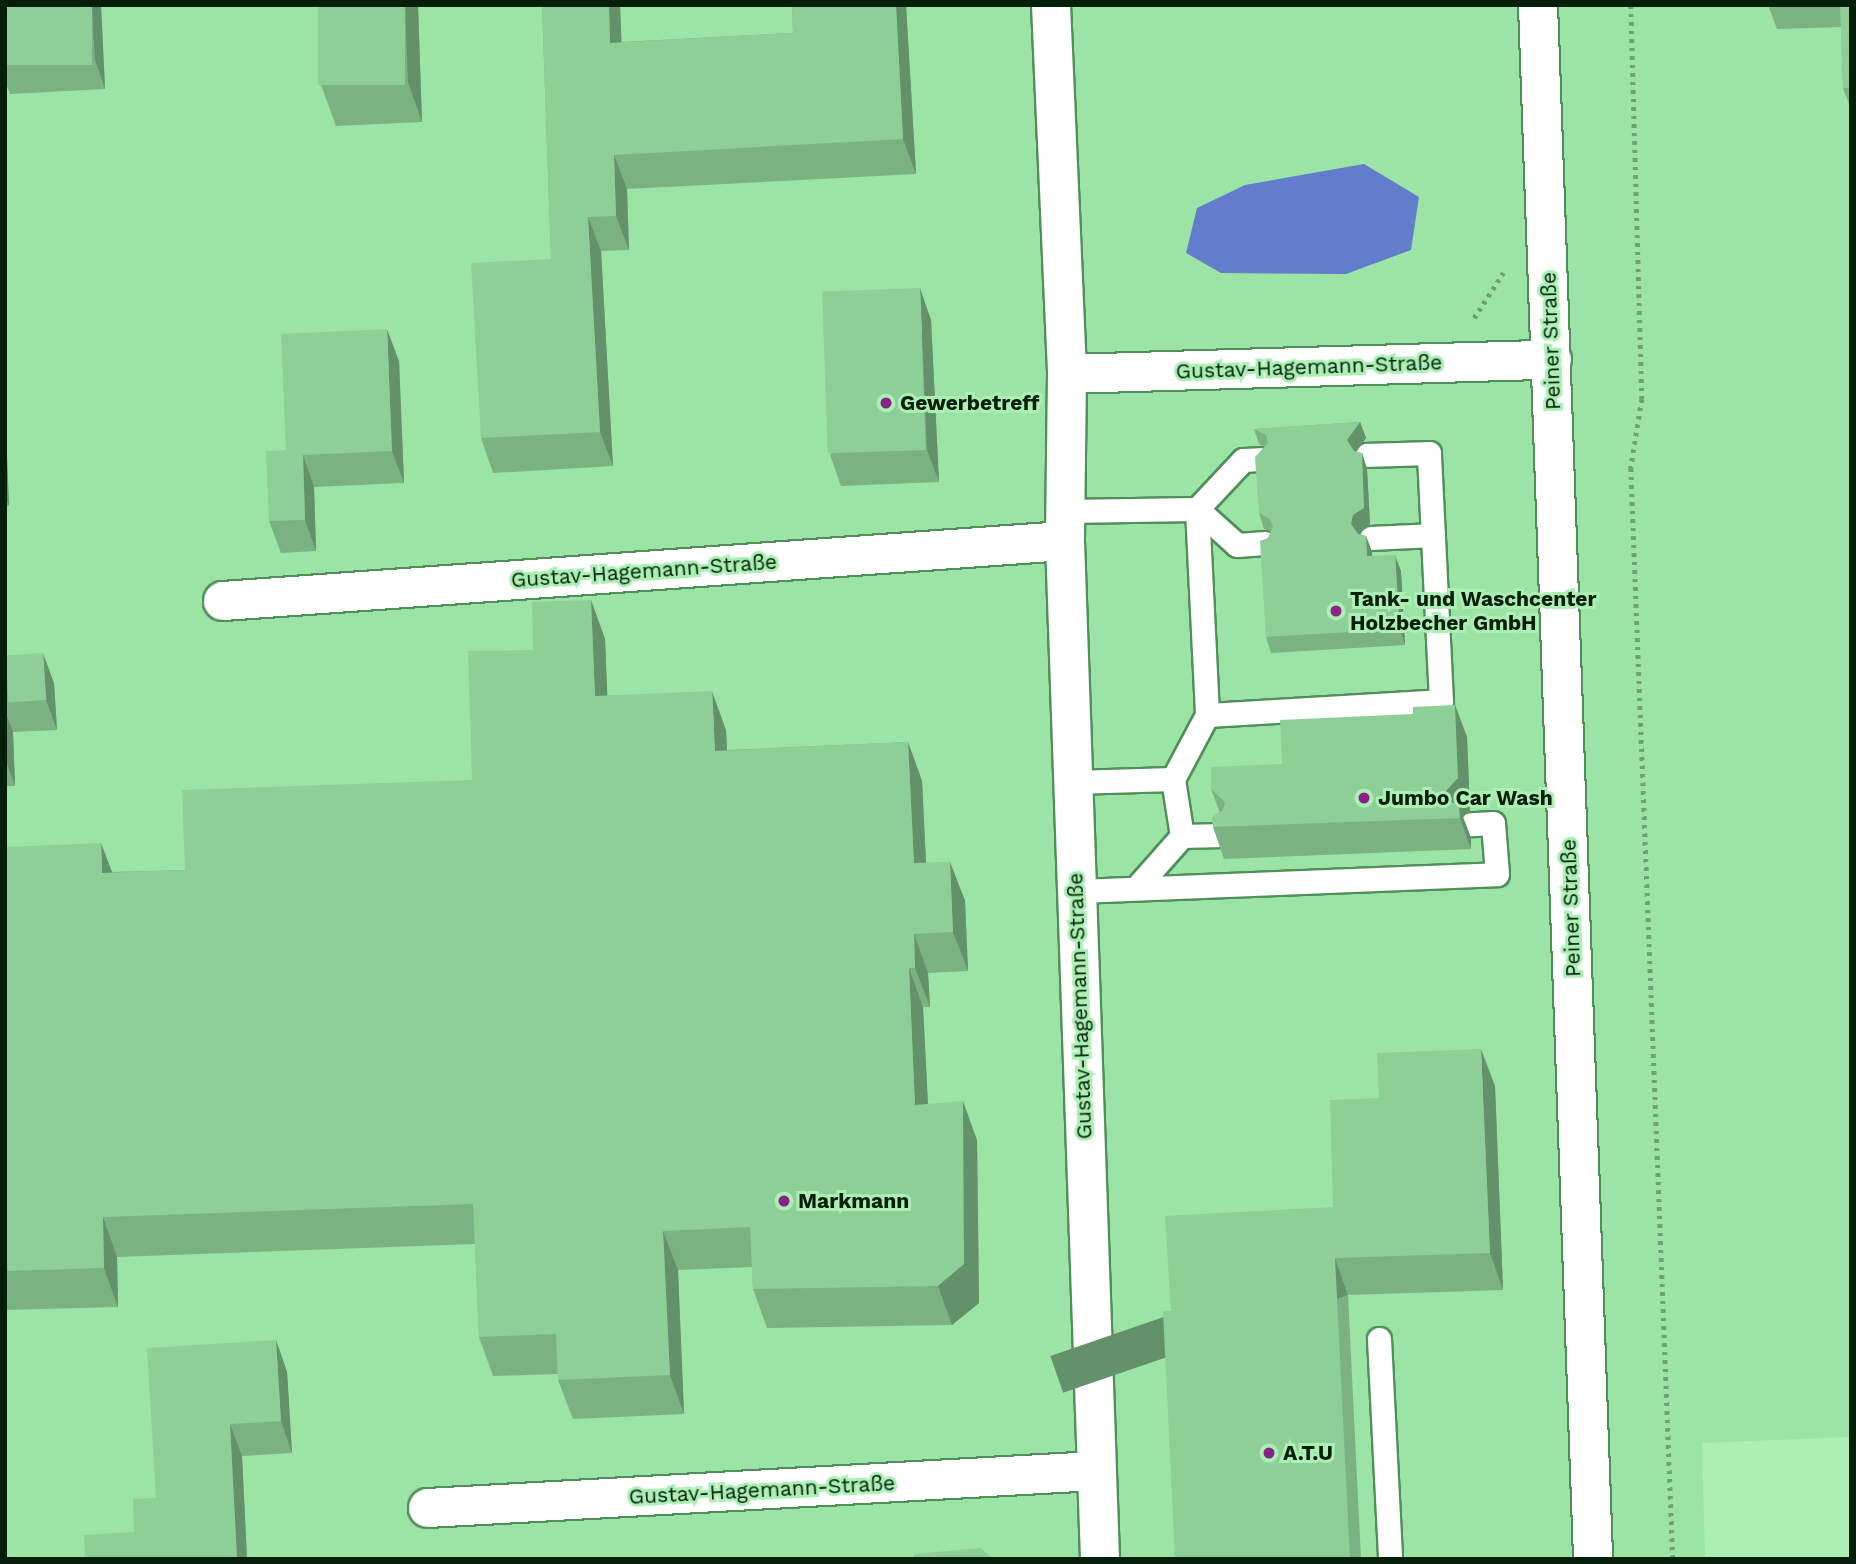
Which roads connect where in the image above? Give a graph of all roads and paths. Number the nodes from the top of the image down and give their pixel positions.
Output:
1 (1051, 5) edge
2 (1538, 5) edge
3 (1631, 5) edge
4 (1505, 269) dead end
5 (1552, 360) junction
6 (1433, 363) junction
7 (1067, 374) junction
8 (1367, 455) dead end
9 (1260, 459) edge
10 (1197, 509) junction
11 (1065, 526) junction
12 (1433, 535) junction
13 (1371, 538) dead end
14 (1265, 543) edge
15 (223, 601) dead end
16 (1207, 715) junction
17 (1173, 779) junction
18 (1073, 782) junction
19 (1471, 824) dead end
20 (1223, 835) edge
21 (1182, 836) junction
22 (1136, 888) junction
23 (1077, 891) junction
24 (1379, 1339) dead end
25 (1096, 1471) junction
26 (428, 1508) dead end
27 (1100, 1559) edge
28 (1390, 1559) edge
29 (1593, 1559) edge
30 (1673, 1559) edge

1 - 7 street, Gustav-Hagemann-Straße
2 - 5 street, Peiner Straße
3 - 30 path
4 - 6 path
5 - 6 street, Gustav-Hagemann-Straße
5 - 29 street, Peiner Straße
6 - 7 street, Gustav-Hagemann-Straße
7 - 11 street, Gustav-Hagemann-Straße
8 - 12 lane
9 - 10 lane
10 - 11 lane
10 - 14 lane
10 - 16 lane
11 - 15 street, Gustav-Hagemann-Straße
11 - 18 street, Gustav-Hagemann-Straße
12 - 13 lane
12 - 16 lane
16 - 17 lane
17 - 18 lane
17 - 21 lane
18 - 23 street, Gustav-Hagemann-Straße
19 - 22 lane
20 - 21 lane
21 - 22 lane
22 - 23 lane
23 - 25 street, Gustav-Hagemann-Straße
24 - 28 lane
25 - 26 street, Gustav-Hagemann-Straße
25 - 27 street, Gustav-Hagemann-Straße

